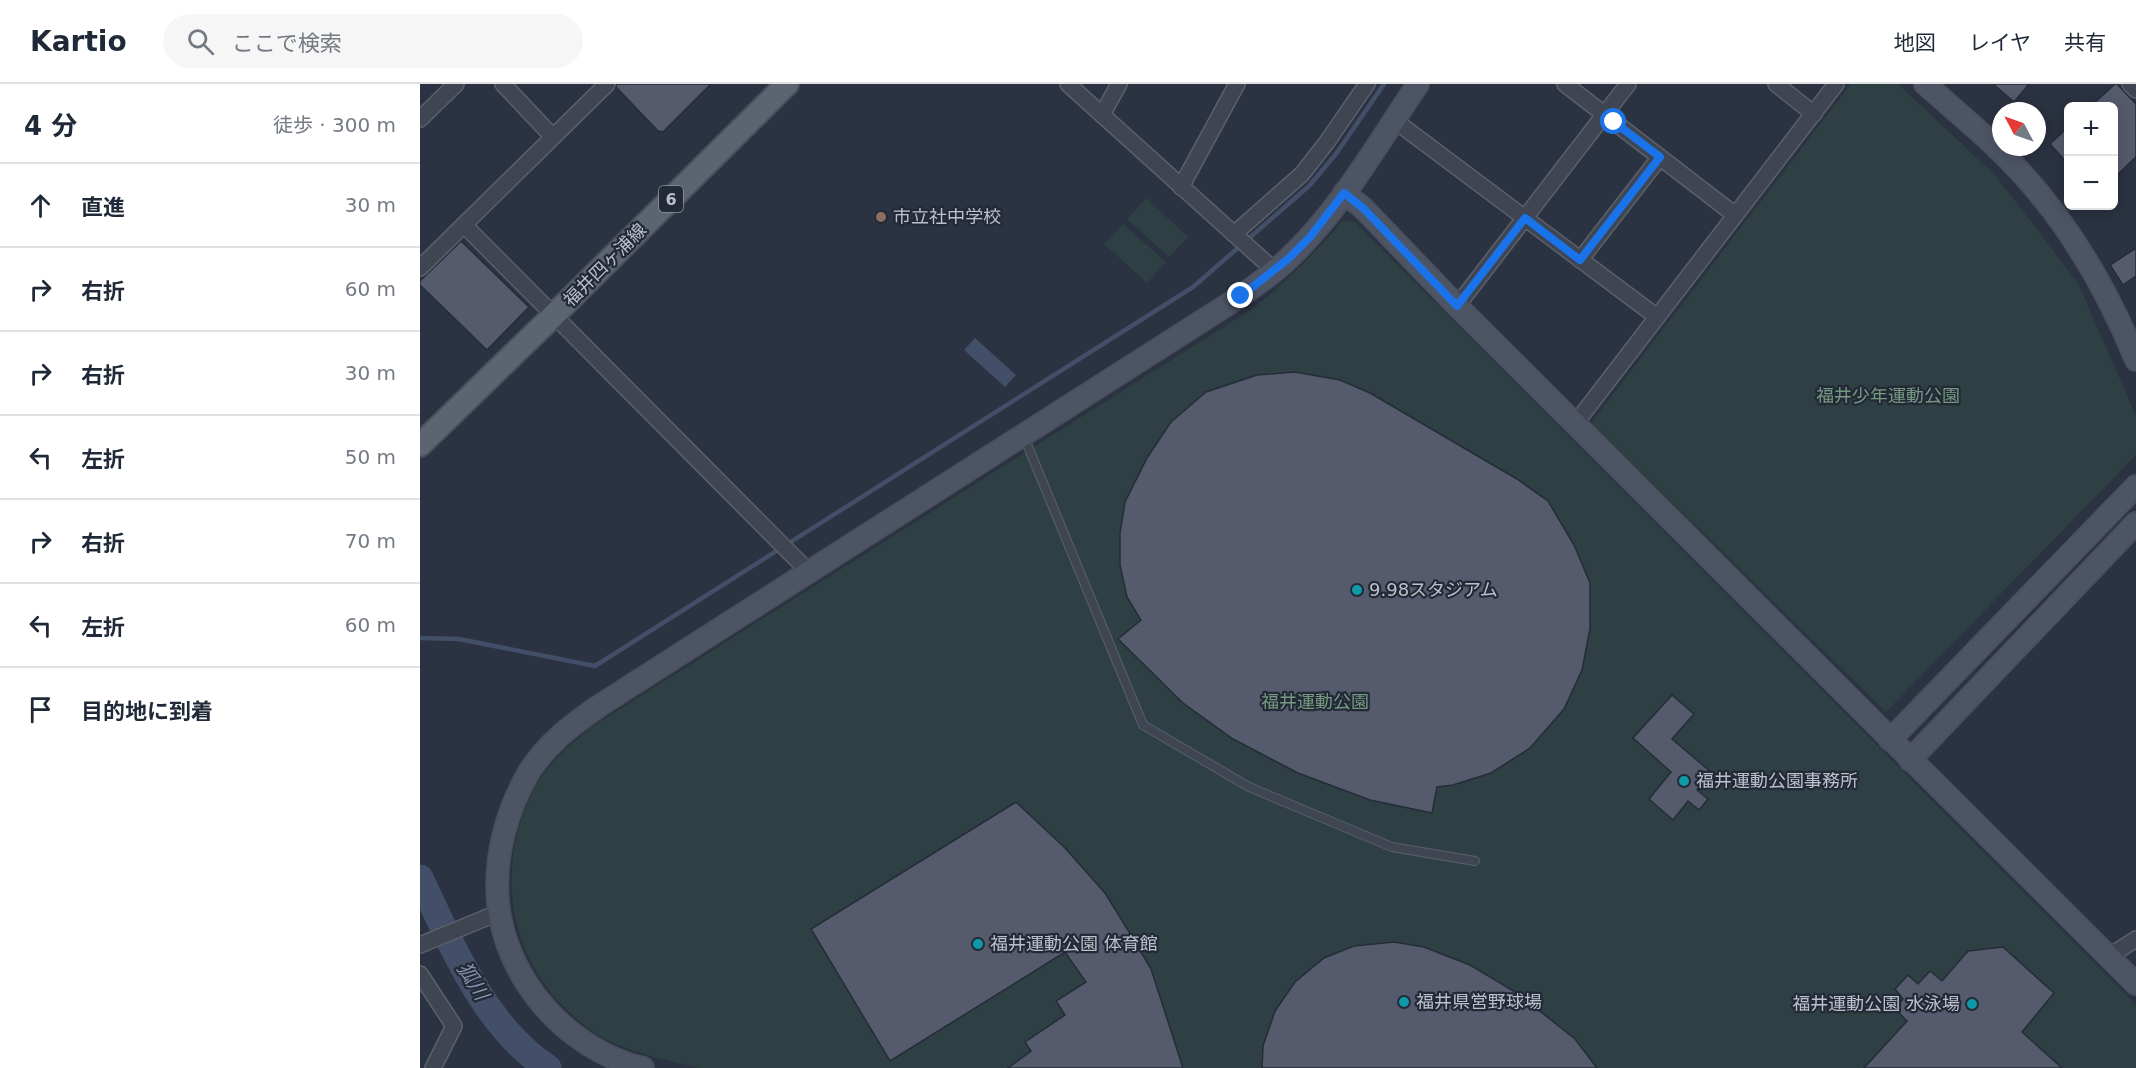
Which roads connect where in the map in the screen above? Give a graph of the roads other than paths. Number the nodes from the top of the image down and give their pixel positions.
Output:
1 (456, 84) edge
2 (503, 84) edge
3 (607, 84) edge
4 (787, 84) edge
5 (1068, 84) edge
6 (1119, 84) edge
7 (1237, 84) edge
8 (1368, 84) edge
9 (1418, 84) edge
10 (1565, 84) edge
11 (1628, 84) edge
12 (1776, 84) edge
13 (1836, 84) edge
14 (1925, 84) edge
15 (2130, 84) edge
16 (2136, 90) edge
17 (1604, 114) junction
18 (1814, 114) junction
19 (1102, 115) junction
20 (420, 119) edge
21 (1394, 120) junction
22 (553, 137) junction
23 (1660, 157) junction
24 (1181, 187) junction
25 (1344, 193) junction
26 (1735, 215) junction
27 (1525, 218) junction
28 (464, 225) junction
29 (1235, 235) junction
30 (1580, 260) junction
31 (420, 268) edge
32 (1275, 271) junction
33 (1457, 306) junction
34 (555, 314) junction
35 (1657, 317) junction
36 (2136, 360) edge
37 (1575, 424) junction
38 (1023, 436) junction
39 (420, 445) edge
40 (2136, 486) edge
41 (2136, 523) edge
42 (809, 572) junction
43 (1890, 740) junction
44 (1910, 760) junction
45 (1475, 861) dead end
46 (500, 912) junction
47 (2136, 939) edge
48 (420, 945) edge
49 (2108, 957) junction
50 (420, 974) edge
51 (2136, 984) edge
52 (432, 1068) edge
53 (643, 1068) edge

1 - 20 street
2 - 22 street
3 - 22 street
4 - 34 main road, 福井四ヶ浦線 / 6
5 - 19 street
6 - 19 street
7 - 24 street
8 - 29 street
9 - 21 street
10 - 17 street
11 - 17 street
12 - 18 street
13 - 18 street
14 - 36 street
15 - 16 street
17 - 23 street
17 - 27 street
18 - 26 street
19 - 24 street
21 - 25 street
21 - 27 street
22 - 28 street
23 - 26 street
23 - 30 street
24 - 29 street
25 - 32 street
25 - 33 street
26 - 35 street
27 - 30 street
27 - 33 street
28 - 31 street
28 - 34 street
29 - 32 street
30 - 35 street
32 - 38 street
33 - 37 street
34 - 39 main road, 福井四ヶ浦線 / 6
34 - 42 street
35 - 37 street
37 - 43 street
38 - 42 street
38 - 45 lane
40 - 43 street
41 - 44 street
42 - 46 street
43 - 44 street
44 - 49 street
46 - 48 street
46 - 53 street
47 - 49 street
49 - 51 street
50 - 52 street

